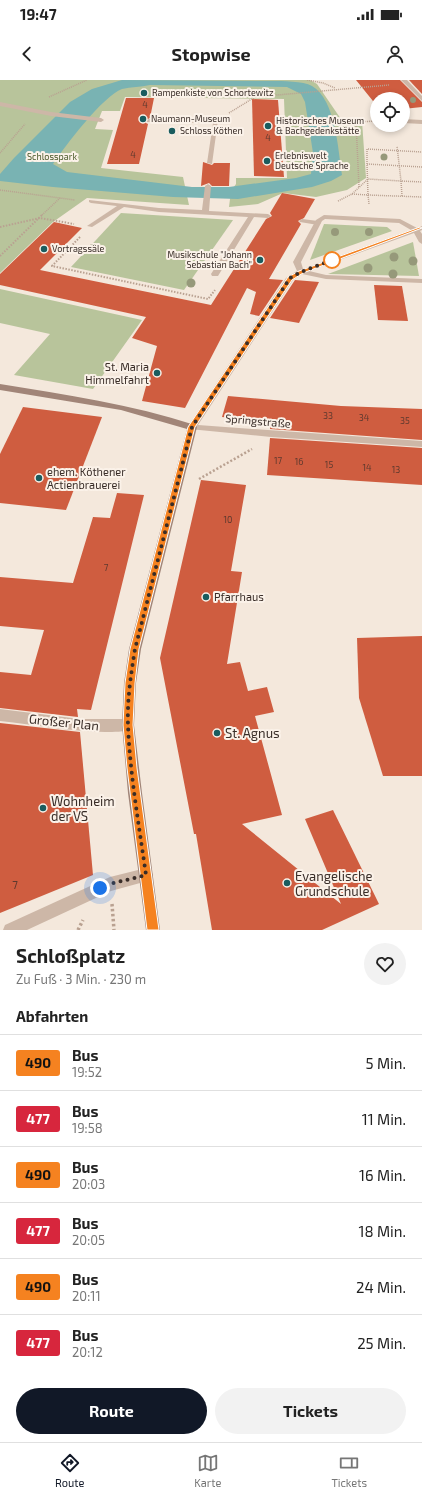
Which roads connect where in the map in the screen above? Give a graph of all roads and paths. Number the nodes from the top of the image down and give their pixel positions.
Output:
1 (85, 80) edge
2 (307, 80) edge
3 (406, 82) edge
4 (336, 89) junction
5 (422, 99) edge
6 (0, 104) edge
7 (36, 111) junction
8 (101, 120) dead end
9 (149, 121) dead end
10 (216, 121) junction
11 (370, 121) edge
12 (410, 121) edge
13 (422, 122) edge
14 (397, 146) dead end
15 (398, 151) junction
16 (422, 152) edge
17 (0, 153) edge
18 (210, 162) dead end
19 (367, 164) junction
20 (400, 166) junction
21 (422, 167) edge
22 (368, 179) junction
23 (401, 180) junction
24 (422, 182) edge
25 (208, 186) dead end
26 (359, 187) junction
27 (0, 190) edge
28 (402, 196) junction
29 (422, 197) edge
30 (60, 198) junction
31 (91, 201) joint
32 (122, 206) junction
33 (205, 213) junction
34 (252, 215) junction
35 (268, 216) dead end
36 (324, 217) junction
37 (40, 218) junction
38 (302, 221) dead end
39 (318, 223) junction
40 (90, 226) junction
41 (0, 227) edge
42 (419, 229) edge
43 (422, 242) edge
44 (0, 256) edge
45 (301, 272) junction
46 (215, 274) joint
47 (422, 281) edge
48 (0, 387) edge
49 (192, 427) junction
50 (271, 434) junction
51 (422, 444) edge
52 (178, 481) junction
53 (0, 715) edge
54 (128, 725) junction
55 (146, 875) junction
56 (10, 930) edge
57 (153, 930) edge

1 - 7 path
2 - 4 path
3 - 4 path
3 - 5 street
4 - 10 path
6 - 7 street
7 - 8 street
7 - 17 path
9 - 10 street
10 - 18 street
11 - 26 path
12 - 13 street
14 - 15 path
15 - 16 path
15 - 19 path
15 - 20 path
19 - 20 path
19 - 22 path
20 - 21 path
20 - 23 path
22 - 23 path
22 - 26 path
22 - 28 path
23 - 24 path
23 - 28 path
25 - 33 street
26 - 36 path
27 - 30 path
28 - 29 path
30 - 31 path
30 - 37 path
31 - 32 street
32 - 33 street
32 - 40 street
33 - 34 street
34 - 35 street
34 - 46 street
36 - 39 street
36 - 42 street
37 - 40 path
37 - 41 path
37 - 44 path
38 - 39 street
39 - 45 street
40 - 46 path
42 - 43 street
42 - 45 street
45 - 47 street
45 - 49 street
48 - 49 main road, Springstraße
49 - 50 street, Springstraße
49 - 52 main road
50 - 51 street, Springstraße
50 - 52 path
52 - 54 main road
53 - 54 street, Großer Plan
54 - 55 main road
55 - 56 street
55 - 57 main road

